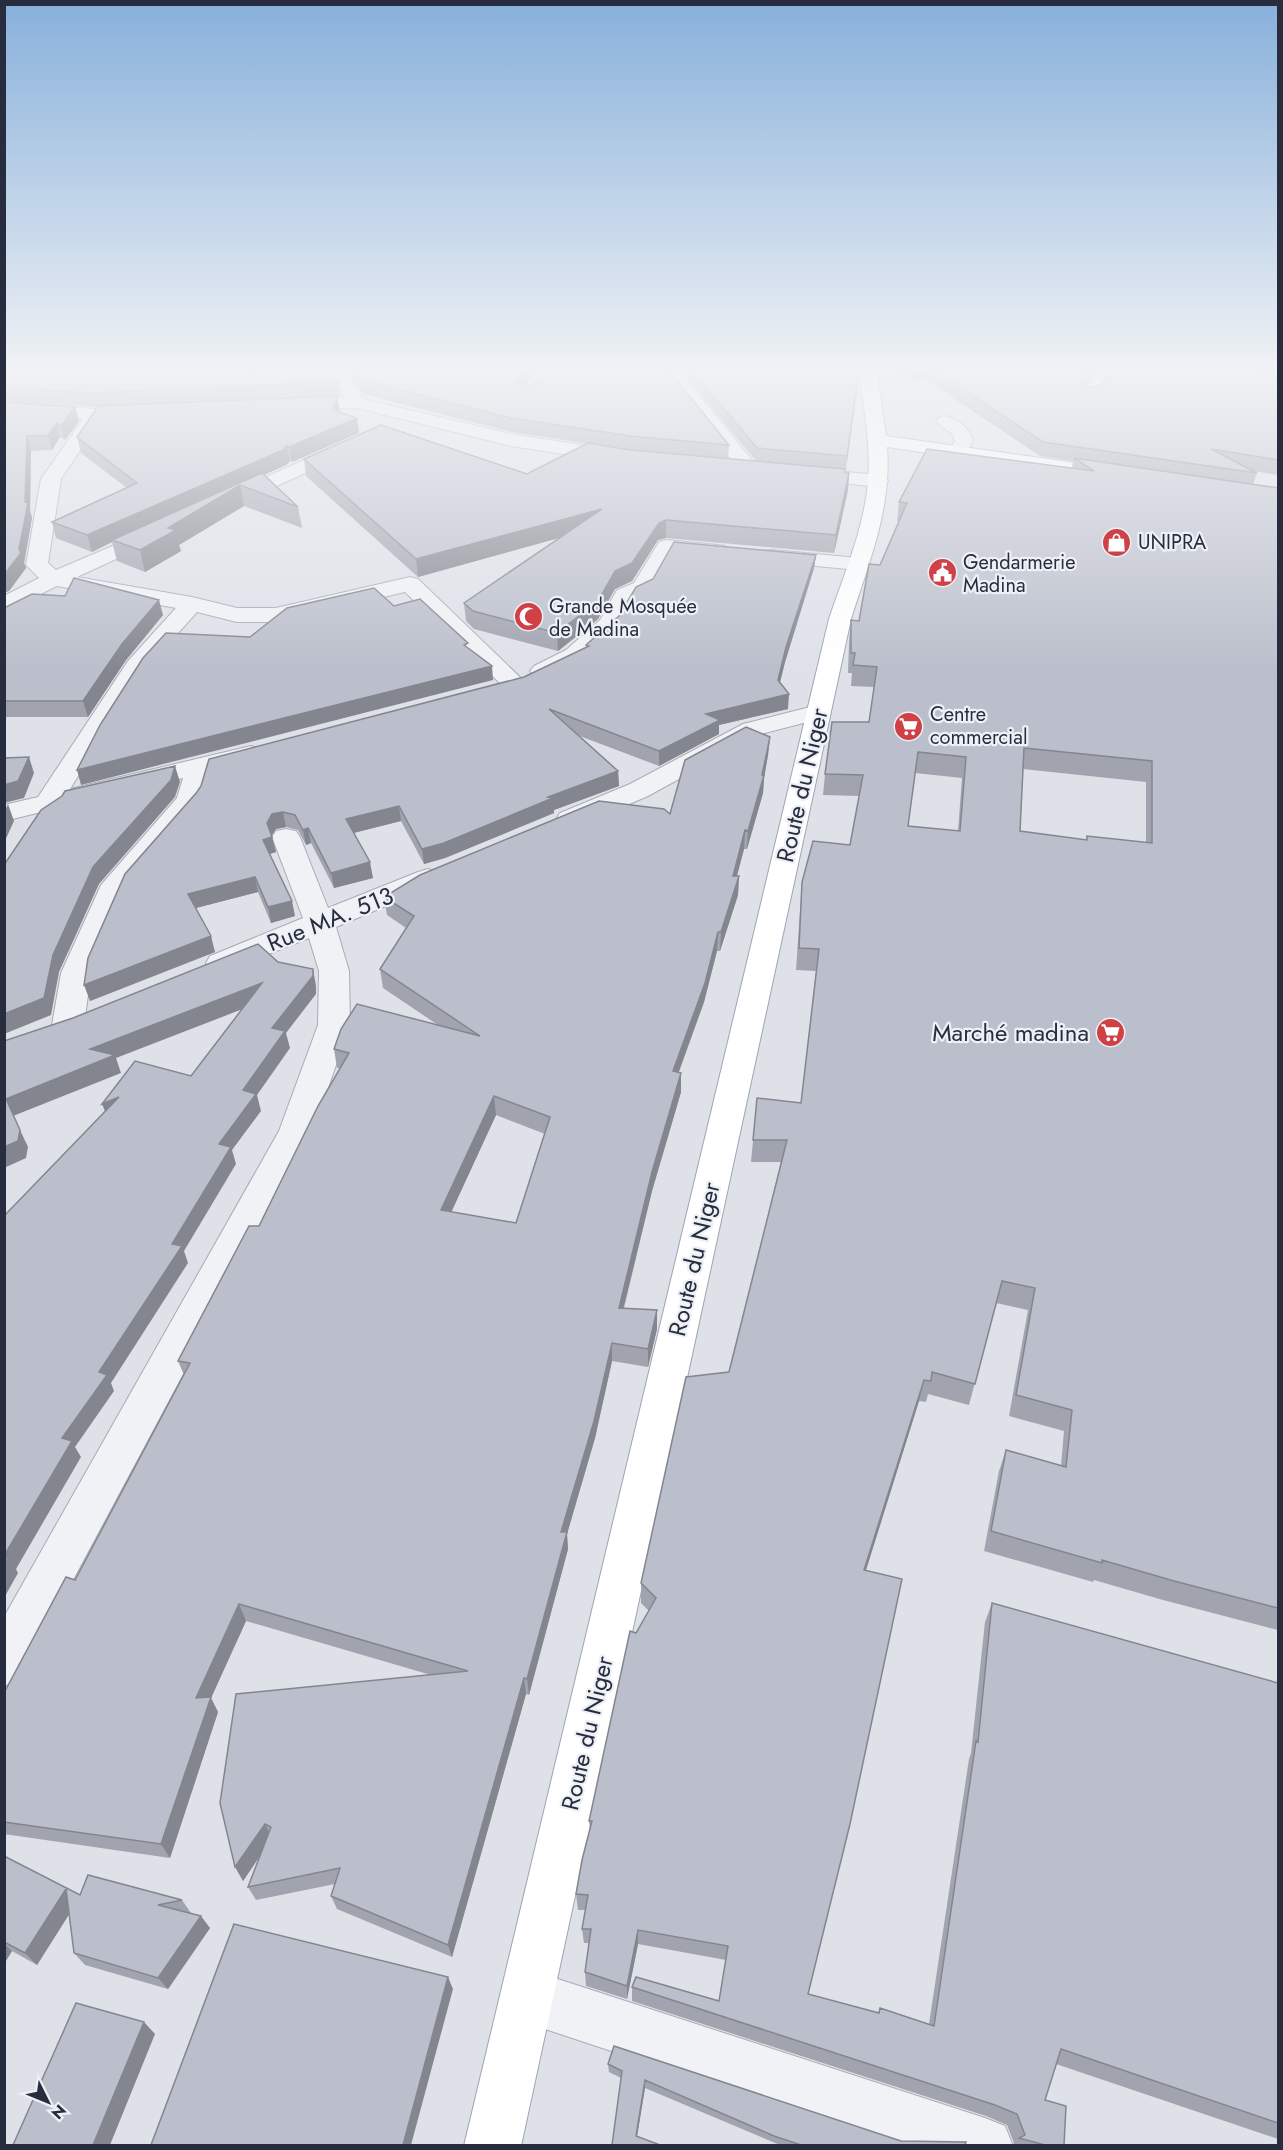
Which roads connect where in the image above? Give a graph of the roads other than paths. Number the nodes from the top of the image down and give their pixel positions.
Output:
1 (56, 472) edge
2 (291, 472) edge
3 (782, 472) edge
4 (878, 472) edge
5 (1095, 472) edge
6 (1106, 474) edge
7 (878, 481) junction
8 (214, 507) edge
9 (172, 526) edge
10 (734, 552) edge
11 (756, 555) edge
12 (858, 564) junction
13 (54, 579) junction
14 (192, 604) junction
15 (4, 605) edge
16 (818, 712) junction
17 (278, 747) edge
18 (199, 767) junction
19 (48, 802) junction
20 (4, 813) edge
21 (551, 827) edge
22 (286, 837) dead end
23 (452, 868) edge
24 (320, 924) junction
25 (199, 972) edge
26 (101, 1011) edge
27 (4, 1663) edge
28 (527, 1996) junction
29 (492, 2145) edge
30 (984, 2145) edge

1 - 13 street
2 - 8 street
3 - 7 street
4 - 7 main road, Route du Niger
5 - 6 main road
7 - 12 main road, Route du Niger
9 - 13 street
10 - 14 street
11 - 12 street
12 - 16 main road, Route du Niger
13 - 14 street
13 - 15 street
14 - 19 street
16 - 21 street
16 - 28 main road, Route du Niger
17 - 18 street
18 - 19 street
18 - 26 street
19 - 20 street
22 - 24 street
23 - 24 street, Rue MA. 513
24 - 25 street, Rue MA. 513
24 - 27 street
28 - 29 main road, Route du Niger
28 - 30 street

